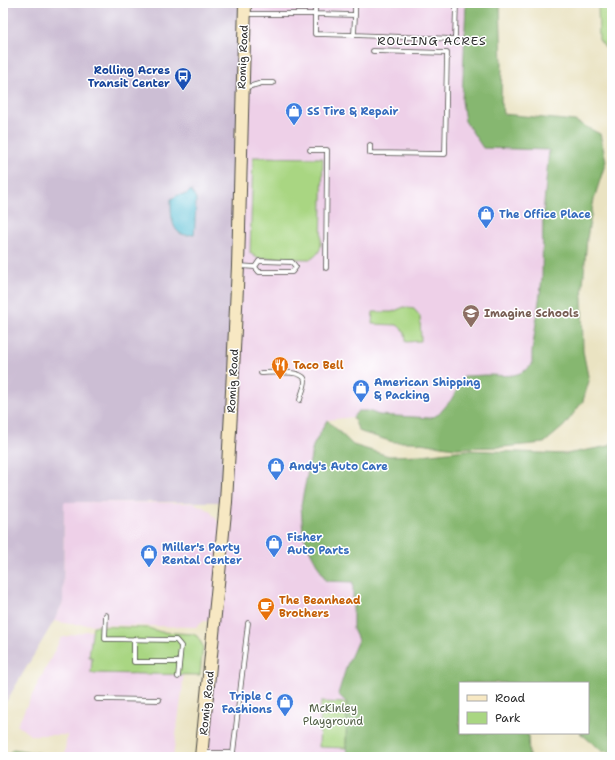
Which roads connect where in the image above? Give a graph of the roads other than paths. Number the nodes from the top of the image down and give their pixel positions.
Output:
1 (316, 3) edge
2 (355, 3) edge
3 (456, 3) edge
4 (244, 8) edge
5 (315, 14) junction
6 (355, 15) junction
7 (354, 35) junction
8 (373, 51) dead end
9 (273, 83) dead end
10 (242, 89) junction
11 (370, 145) dead end
12 (310, 150) dead end
13 (238, 266) junction
14 (255, 267) junction
15 (326, 268) dead end
16 (261, 373) dead end
17 (300, 400) dead end
18 (106, 615) dead end
19 (248, 623) dead end
20 (134, 640) junction
21 (180, 662) junction
22 (178, 677) dead end
23 (97, 699) dead end
24 (159, 700) dead end
25 (202, 755) edge

1 - 5 lane
2 - 6 lane
3 - 7 lane
4 - 5 lane
4 - 10 street, Romig Road
5 - 6 lane
5 - 7 lane
6 - 7 lane
8 - 11 lane
9 - 10 lane
10 - 13 street, Romig Road
12 - 15 lane
13 - 14 lane
13 - 25 street, Romig Road
14 - 14 lane
16 - 17 lane
18 - 20 lane
19 - 25 lane
20 - 21 lane
20 - 21 lane
21 - 22 lane
23 - 24 lane

